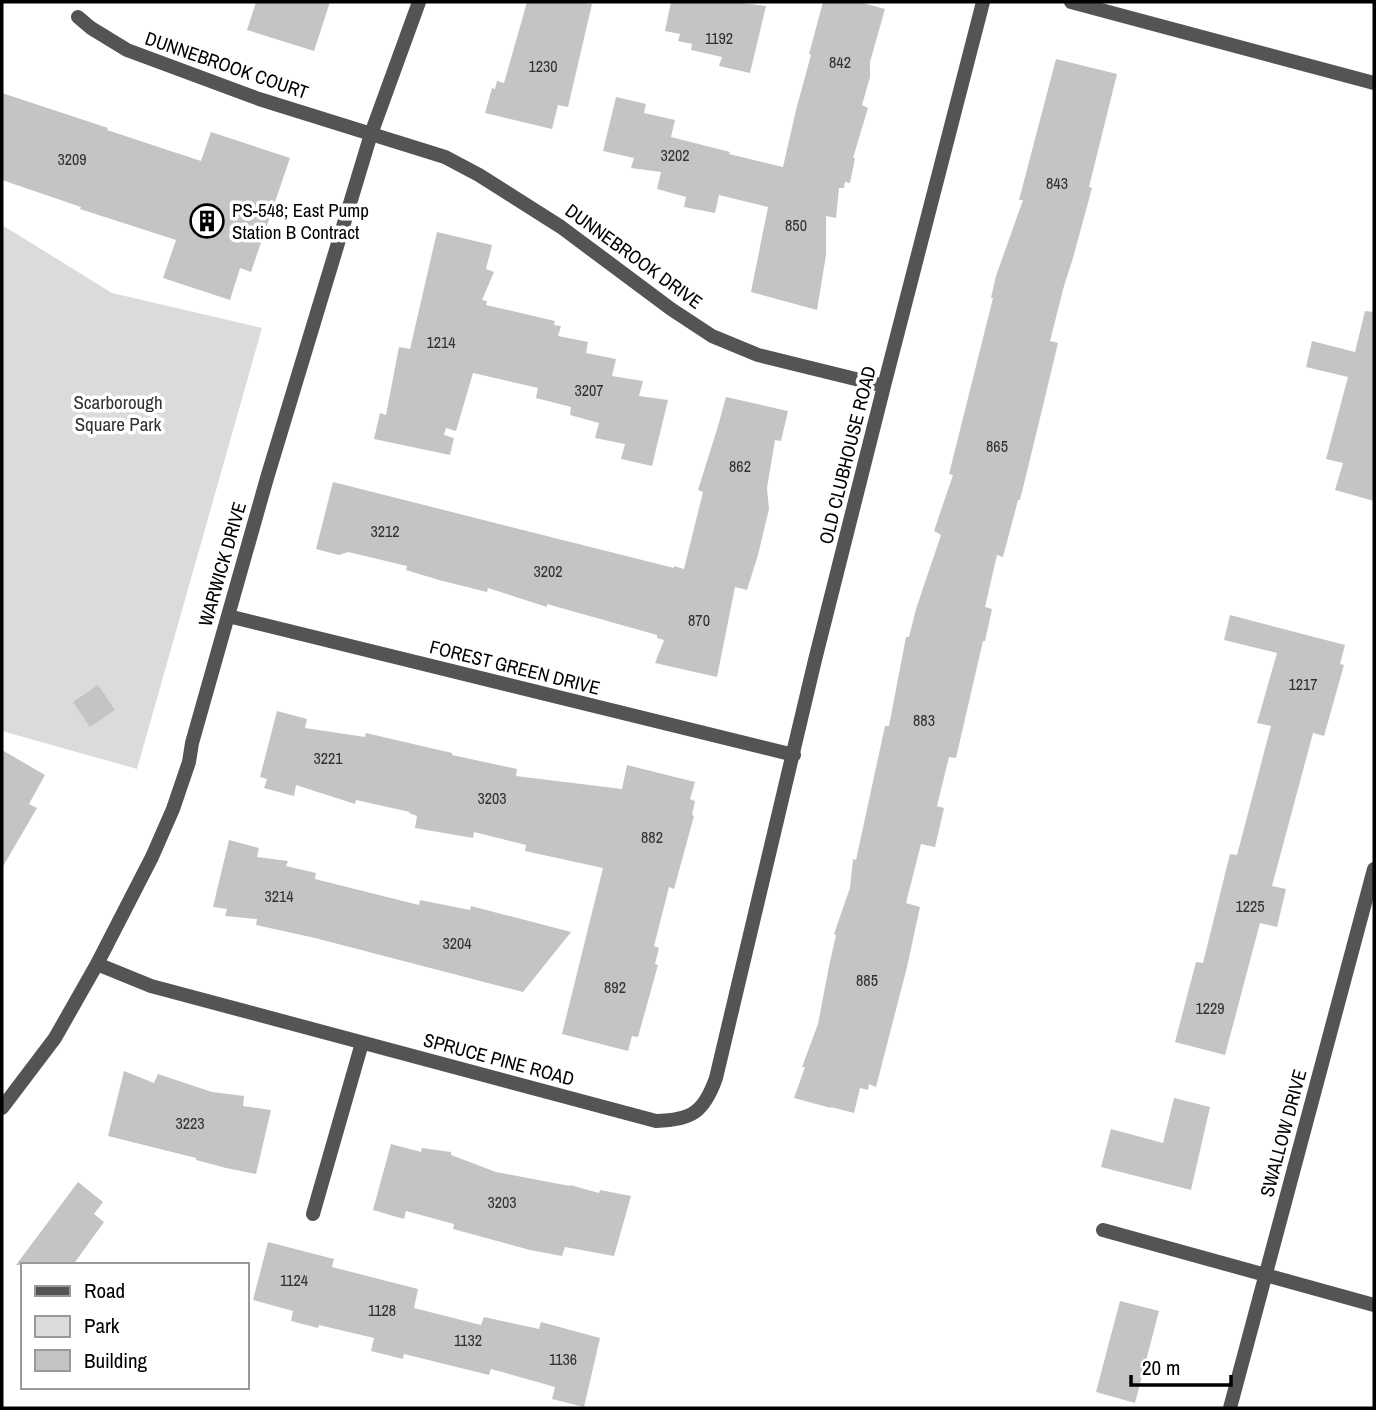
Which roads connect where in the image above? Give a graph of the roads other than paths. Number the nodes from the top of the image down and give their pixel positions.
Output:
1 (419, 2) edge
2 (983, 2) edge
3 (1070, 2) edge
4 (78, 17) dead end
5 (1374, 83) edge
6 (371, 134) junction
7 (884, 386) junction
8 (228, 616) junction
9 (794, 755) junction
10 (1374, 869) edge
11 (754, 919) joint
12 (97, 964) junction
13 (362, 1043) junction
14 (2, 1108) edge
15 (313, 1214) dead end
16 (1103, 1230) dead end
17 (1265, 1275) junction
18 (1374, 1306) edge
19 (1230, 1408) edge

1 - 6 street, WARWICK DRIVE
2 - 7 street, OLD CLUBHOUSE ROAD
3 - 5 street
4 - 6 street, DUNNEBROOK COURT
6 - 7 street, DUNNEBROOK DRIVE
6 - 8 street, WARWICK DRIVE
7 - 9 street, OLD CLUBHOUSE ROAD
8 - 9 street, FOREST GREEN DRIVE
8 - 12 street, WARWICK DRIVE
9 - 11 street, OLD CLUBHOUSE ROAD
10 - 17 street, SWALLOW DRIVE
11 - 13 street, SPRUCE PINE ROAD
12 - 13 street, SPRUCE PINE ROAD
12 - 14 street, WARWICK DRIVE
13 - 15 street
16 - 17 street
17 - 18 street
17 - 19 street, SWALLOW DRIVE

